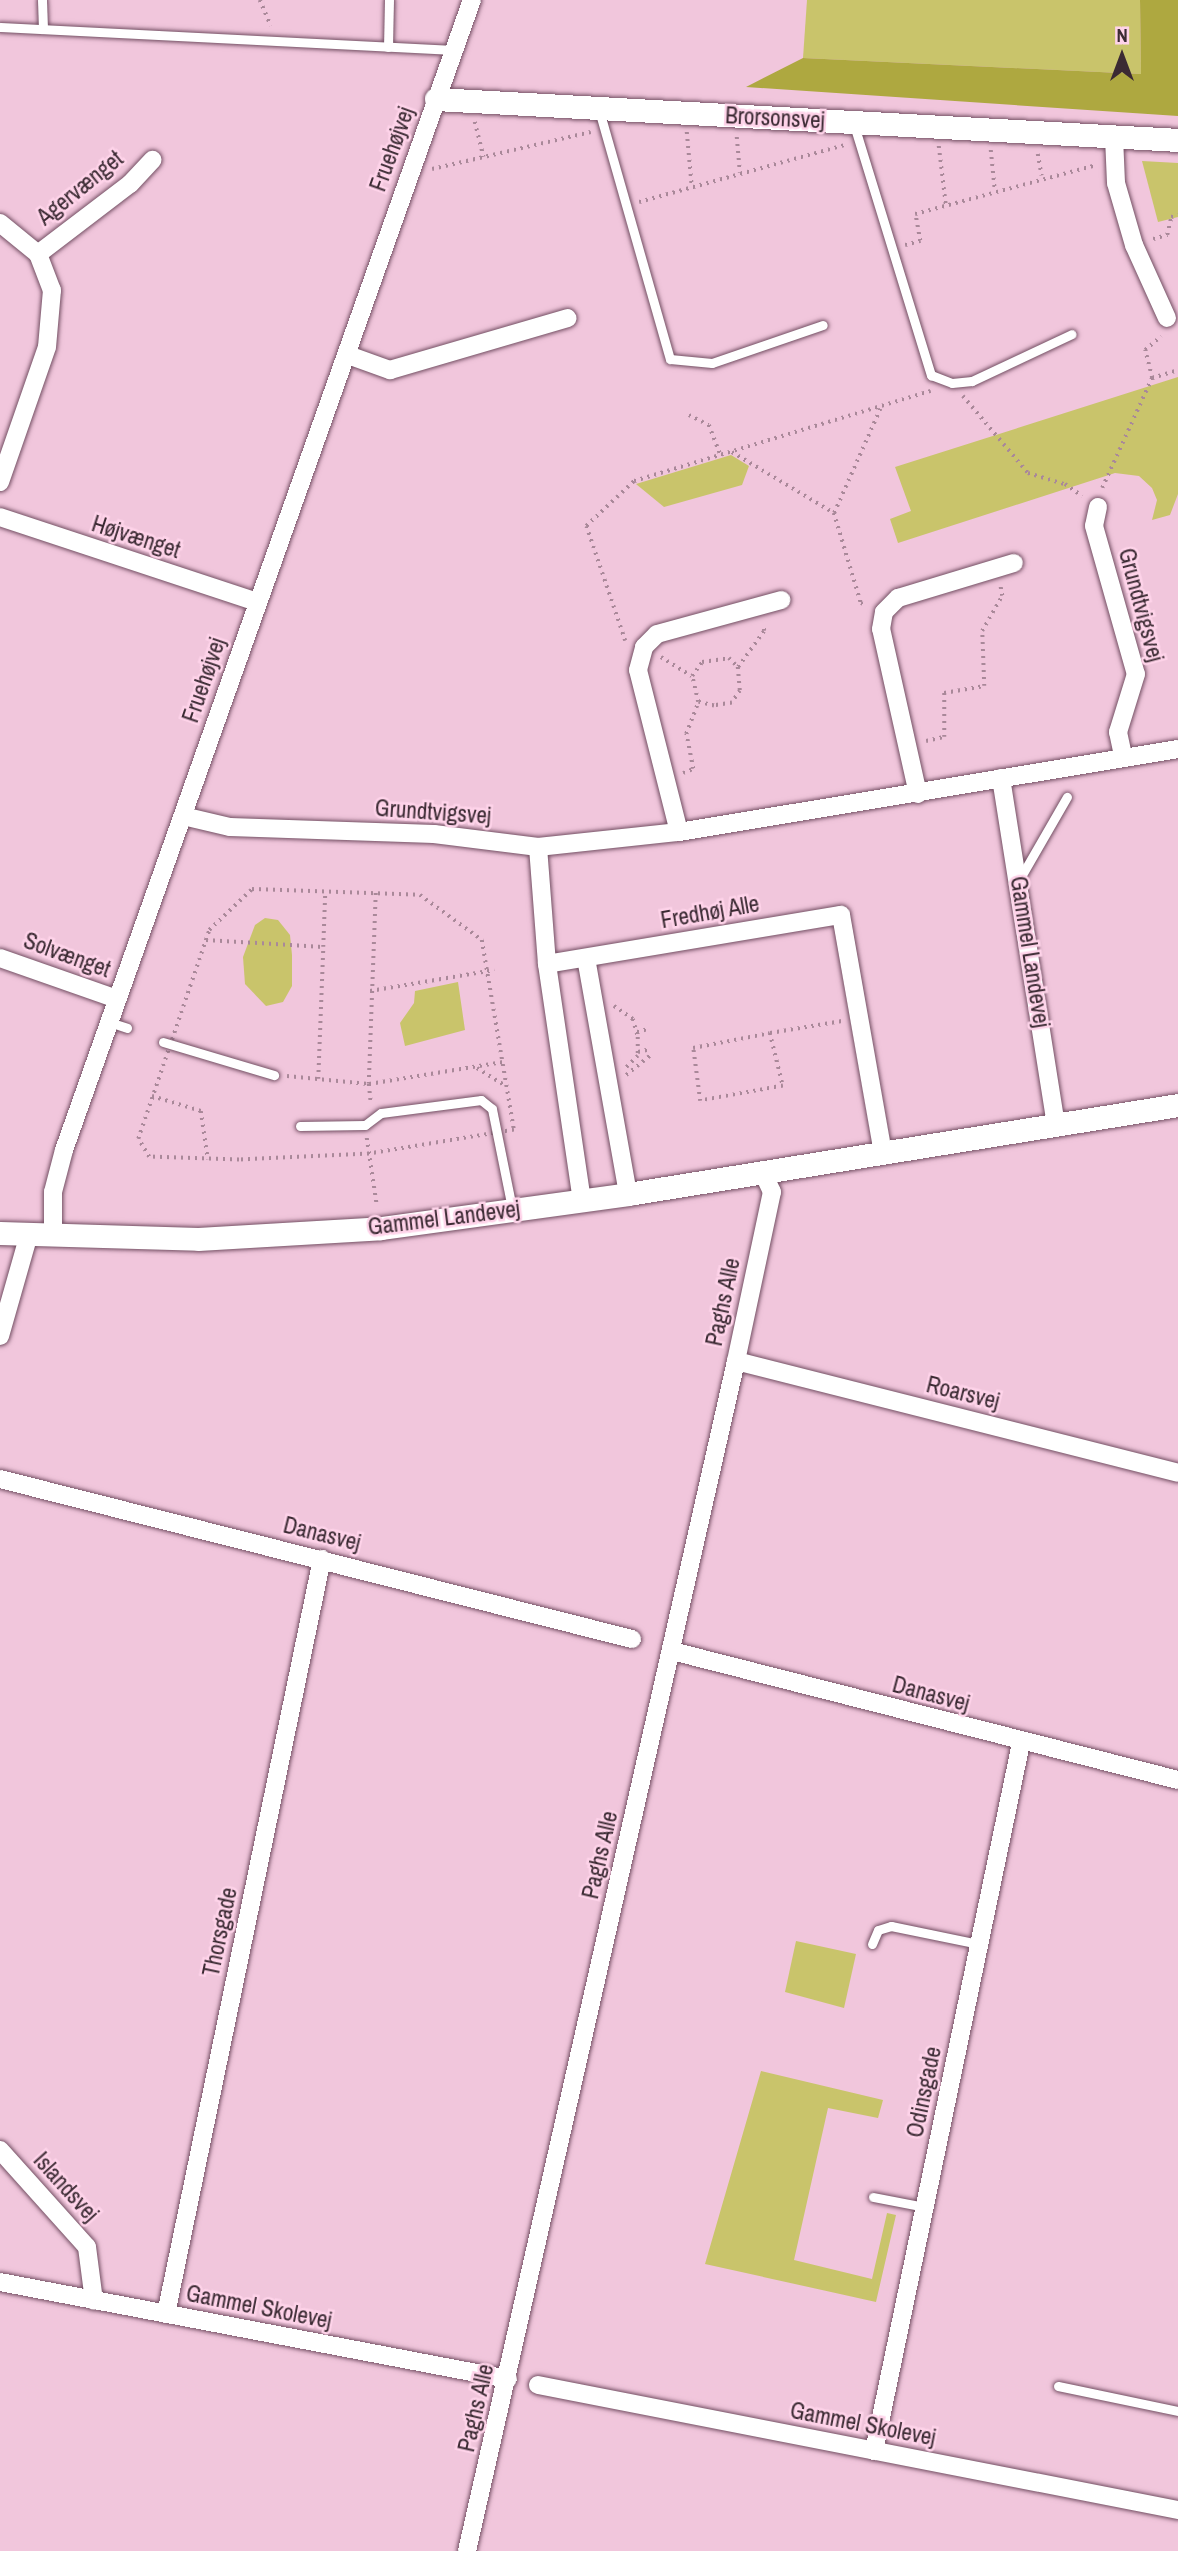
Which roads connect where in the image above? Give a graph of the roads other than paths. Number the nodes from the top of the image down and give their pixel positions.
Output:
1 (42, 0) edge
2 (388, 0) edge
3 (472, 0) edge
4 (0, 27) edge
5 (43, 29) junction
6 (388, 47) junction
7 (454, 50) junction
8 (436, 99) junction
9 (602, 119) junction
10 (857, 131) junction
11 (1114, 137) junction
12 (1178, 140) edge
13 (152, 160) dead end
14 (0, 223) edge
15 (38, 254) junction
16 (568, 318) dead end
17 (1167, 318) road end
18 (823, 325) dead end
19 (1072, 334) dead end
20 (348, 355) junction
21 (0, 482) edge
22 (1098, 507) road end
23 (0, 517) edge
24 (1014, 563) dead end
25 (781, 600) dead end
26 (257, 602) junction
27 (1178, 749) edge
28 (1123, 756) junction
29 (1001, 778) junction
30 (918, 793) junction
31 (1067, 797) dead end
32 (183, 816) junction
33 (679, 832) junction
34 (538, 847) junction
35 (1019, 880) junction
36 (0, 957) edge
37 (586, 958) junction
38 (547, 964) junction
39 (117, 999) junction
40 (109, 1022) junction
41 (127, 1028) dead end
42 (166, 1042) road end
43 (274, 1076) road end
44 (1178, 1105) edge
45 (300, 1126) dead end
46 (1056, 1126) junction
47 (883, 1153) junction
48 (762, 1171) junction
49 (628, 1194) junction
50 (582, 1200) junction
51 (513, 1210) junction
52 (0, 1233) edge
53 (29, 1234) junction
54 (53, 1235) junction
55 (0, 1336) edge
56 (736, 1361) junction
57 (1178, 1473) edge
58 (0, 1479) edge
59 (322, 1559) junction
60 (632, 1639) dead end
61 (672, 1651) junction
62 (1021, 1743) junction
63 (1178, 1780) edge
64 (872, 1944) dead end
65 (979, 1944) junction
66 (0, 2150) edge
67 (873, 2197) dead end
68 (925, 2207) junction
69 (0, 2283) edge
70 (94, 2301) junction
71 (166, 2314) junction
72 (508, 2379) junction
73 (538, 2385) dead end
74 (1058, 2386) dead end
75 (1178, 2411) edge
76 (874, 2451) junction
77 (1178, 2509) edge
78 (467, 2551) edge

1 - 5 lane
2 - 6 lane
3 - 7 street, Fruehøjvej
4 - 5 lane
5 - 6 lane
6 - 7 lane
7 - 8 street, Fruehøjvej
8 - 9 street, Brorsonsvej
8 - 20 street, Fruehøjvej
9 - 10 street, Brorsonsvej
9 - 18 lane
10 - 11 street, Brorsonsvej
10 - 19 lane
11 - 12 street, Brorsonsvej
11 - 17 street
13 - 15 street, Agervænget
14 - 15 street, Agervænget
15 - 21 street, Agervænget
16 - 20 street
20 - 26 street, Fruehøjvej
22 - 28 street, Grundtvigsvej
23 - 26 street, Højvænget
24 - 30 street
25 - 33 street
26 - 32 street, Fruehøjvej
27 - 28 street, Grundtvigsvej
28 - 29 street, Grundtvigsvej
29 - 30 street, Grundtvigsvej
29 - 35 street, Gammel Landevej
30 - 33 street, Grundtvigsvej
31 - 35 lane
32 - 34 street, Grundtvigsvej
32 - 39 street, Fruehøjvej
33 - 34 street, Grundtvigsvej
34 - 38 street
35 - 46 street, Gammel Landevej
36 - 39 street, Solvænget
37 - 38 street, Fredhøj Alle
37 - 47 street, Fredhøj Alle
37 - 49 street
38 - 50 street
39 - 40 street, Fruehøjvej
40 - 41 lane
40 - 54 street, Fruehøjvej
42 - 43 lane
44 - 46 street, Gammel Landevej
45 - 51 lane
46 - 47 street, Gammel Landevej
47 - 48 street, Gammel Landevej
48 - 49 street, Gammel Landevej
48 - 56 street, Paghs Alle
49 - 50 street, Gammel Landevej
50 - 51 street, Gammel Landevej
51 - 54 street, Gammel Landevej
52 - 53 street, Gammel Landevej
53 - 54 street, Gammel Landevej
53 - 55 street
56 - 57 street, Roarsvej
56 - 61 street, Paghs Alle
58 - 59 street, Danasvej
59 - 60 street, Danasvej
59 - 71 street, Thorsgade
61 - 62 street, Danasvej
61 - 72 street, Paghs Alle
62 - 63 street, Danasvej
62 - 65 street, Odinsgade
64 - 65 lane
65 - 68 street, Odinsgade
66 - 70 street, Islandsvej
67 - 68 lane
68 - 76 street, Odinsgade
69 - 70 street, Gammel Skolevej
70 - 71 street, Gammel Skolevej
71 - 72 street, Gammel Skolevej
72 - 78 street, Paghs Alle
73 - 76 street, Gammel Skolevej
74 - 75 lane
76 - 77 street, Gammel Skolevej

